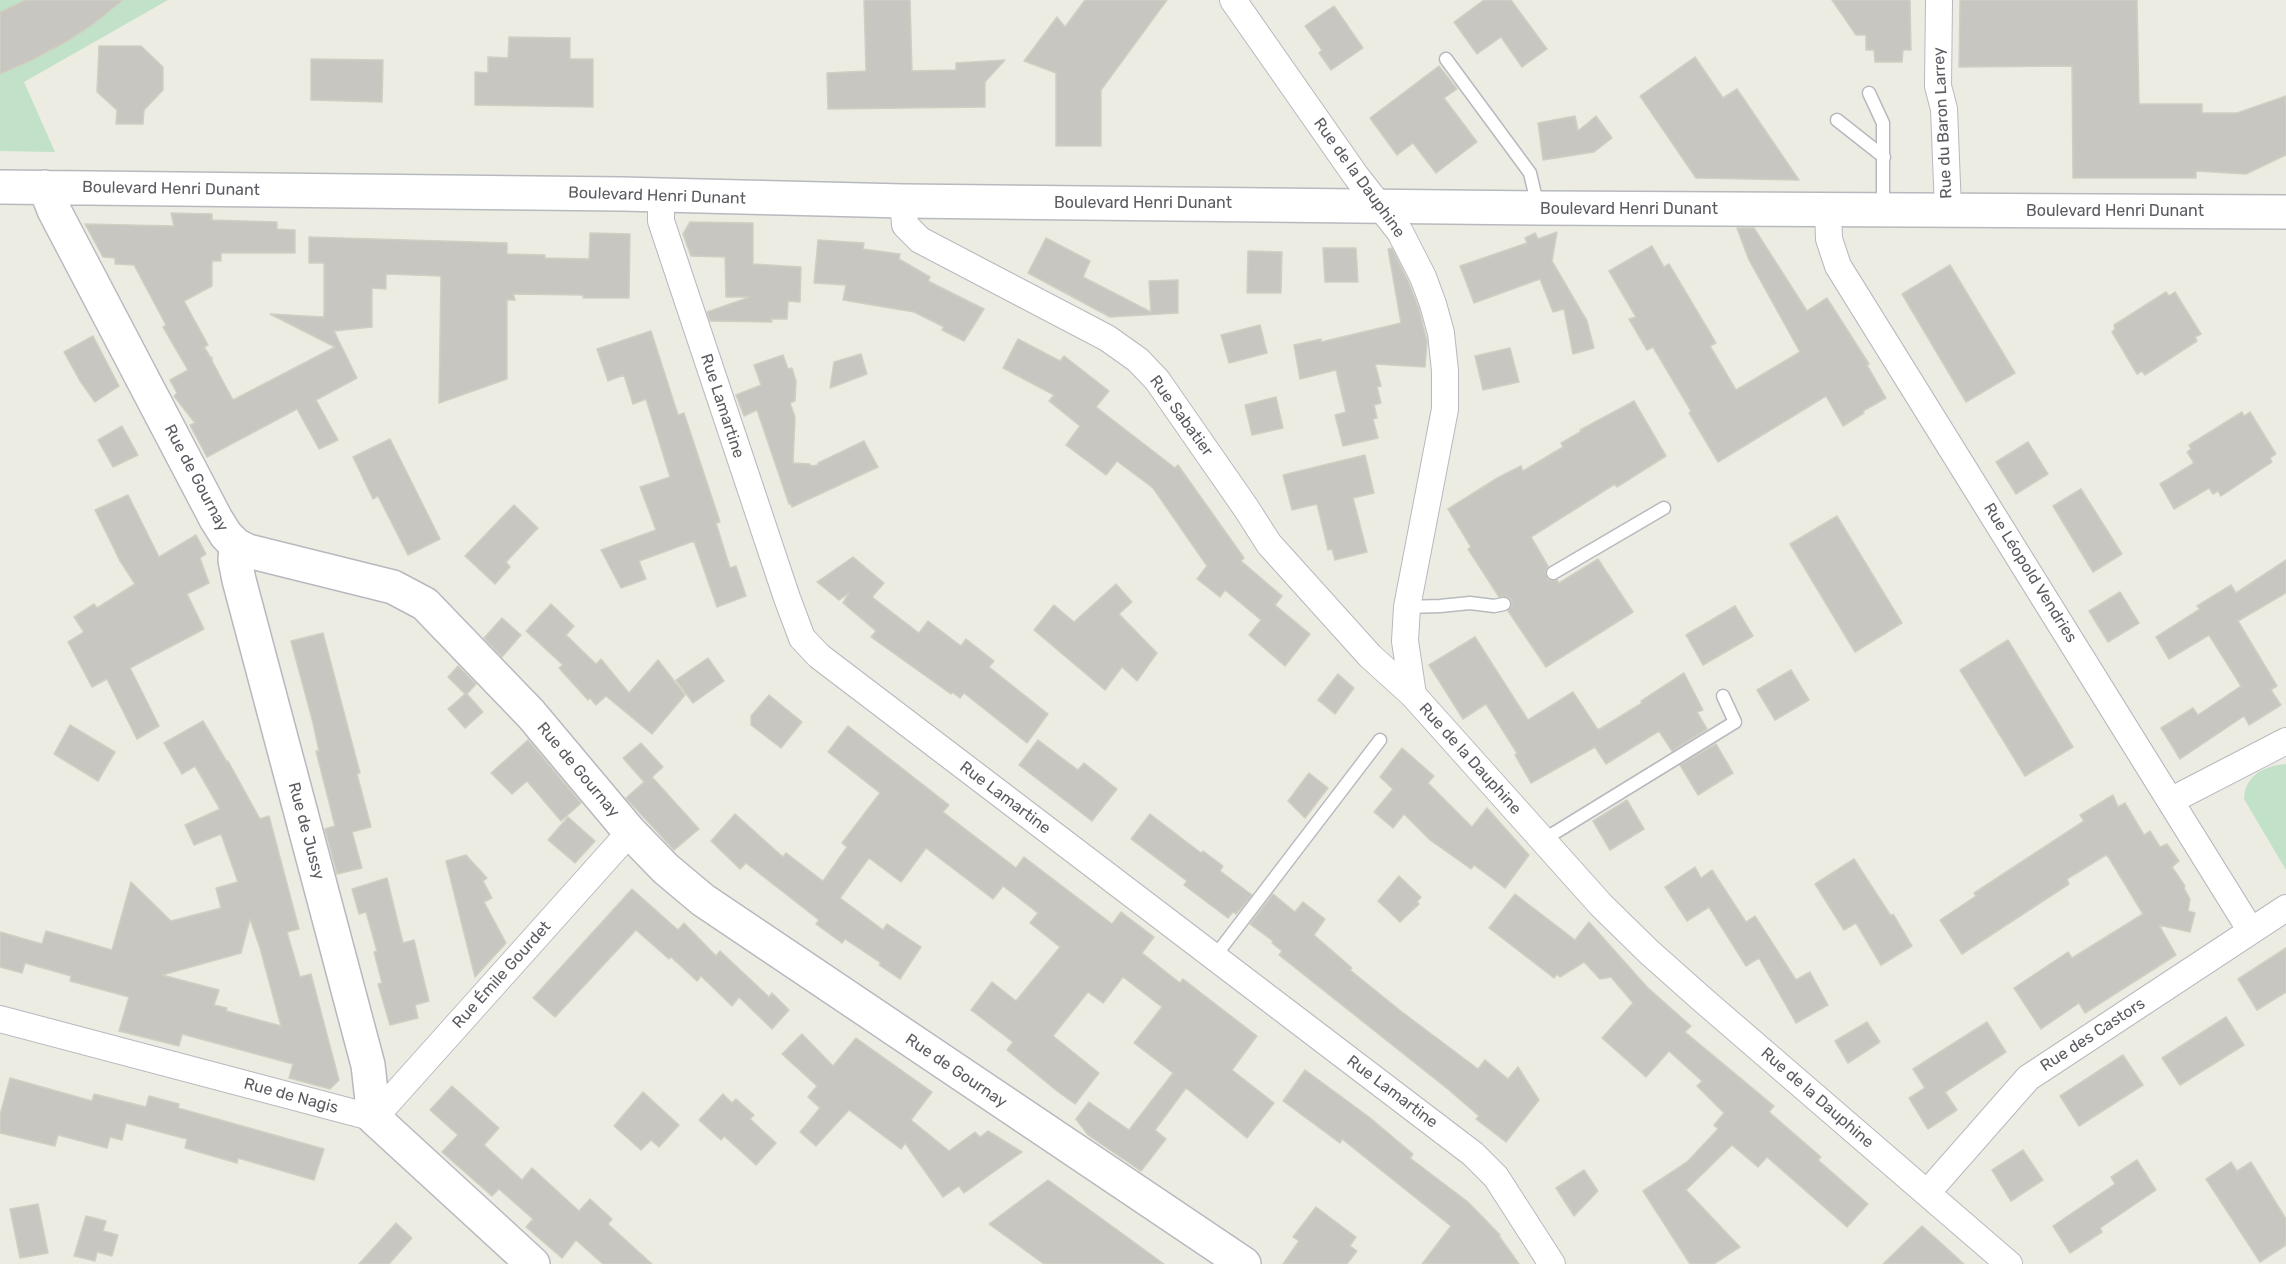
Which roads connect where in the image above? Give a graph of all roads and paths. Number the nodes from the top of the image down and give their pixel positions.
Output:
1 (1233, 0) edge
2 (1939, 0) edge
3 (1446, 59) dead end
4 (1869, 93) dead end
5 (1837, 120) dead end
6 (1884, 157) junction
7 (0, 187) edge
8 (45, 187) junction
9 (661, 196) junction
10 (903, 201) junction
11 (1377, 206) junction
12 (1538, 208) junction
13 (1883, 209) junction
14 (1948, 209) junction
15 (1828, 210) junction
16 (2286, 212) edge
17 (1664, 508) dead end
18 (236, 545) junction
19 (1552, 573) dead end
20 (1504, 604) dead end
21 (1407, 607) junction
22 (1413, 696) junction
23 (1723, 696) dead end
24 (1380, 740) dead end
25 (2286, 741) edge
26 (2172, 800) junction
27 (630, 832) junction
28 (1543, 840) junction
29 (2286, 908) edge
30 (2251, 931) junction
31 (1212, 956) junction
32 (0, 1019) edge
33 (374, 1118) junction
34 (1927, 1193) junction
35 (533, 1264) edge
36 (1244, 1264) edge
37 (1552, 1264) edge
38 (2009, 1264) edge

1 - 11 street, Rue de la Dauphine
2 - 14 street, Rue du Baron Larrey
3 - 12 lane
4 - 6 lane
5 - 6 lane
6 - 13 lane
7 - 8 street, Boulevard Henri Dunant
8 - 9 street, Boulevard Henri Dunant
8 - 18 street, Rue de Gournay
9 - 10 street, Boulevard Henri Dunant
9 - 31 street, Rue Lamartine
10 - 11 street, Boulevard Henri Dunant
10 - 22 street, Rue Sabatier
11 - 12 street, Boulevard Henri Dunant
11 - 21 street, Rue de la Dauphine
12 - 15 street, Boulevard Henri Dunant
13 - 14 street, Boulevard Henri Dunant
13 - 15 street, Boulevard Henri Dunant
14 - 16 street, Boulevard Henri Dunant
15 - 26 street, Rue Léopold Vendries
17 - 19 lane
18 - 27 street, Rue de Gournay
18 - 33 street, Rue de Jussy
20 - 21 lane
21 - 22 street, Rue de la Dauphine
22 - 28 street, Rue de la Dauphine
23 - 28 lane
24 - 31 lane
25 - 26 street
26 - 30 street, Rue Léopold Vendries
27 - 33 street, Rue Émile Gourdet
27 - 36 street, Rue de Gournay
28 - 34 street, Rue de la Dauphine
29 - 30 street, Rue des Castors
30 - 34 street, Rue des Castors
31 - 37 street, Rue Lamartine
32 - 33 street, Rue de Nagis
33 - 35 street, Rue de Nagis
34 - 38 street, Rue de la Dauphine

